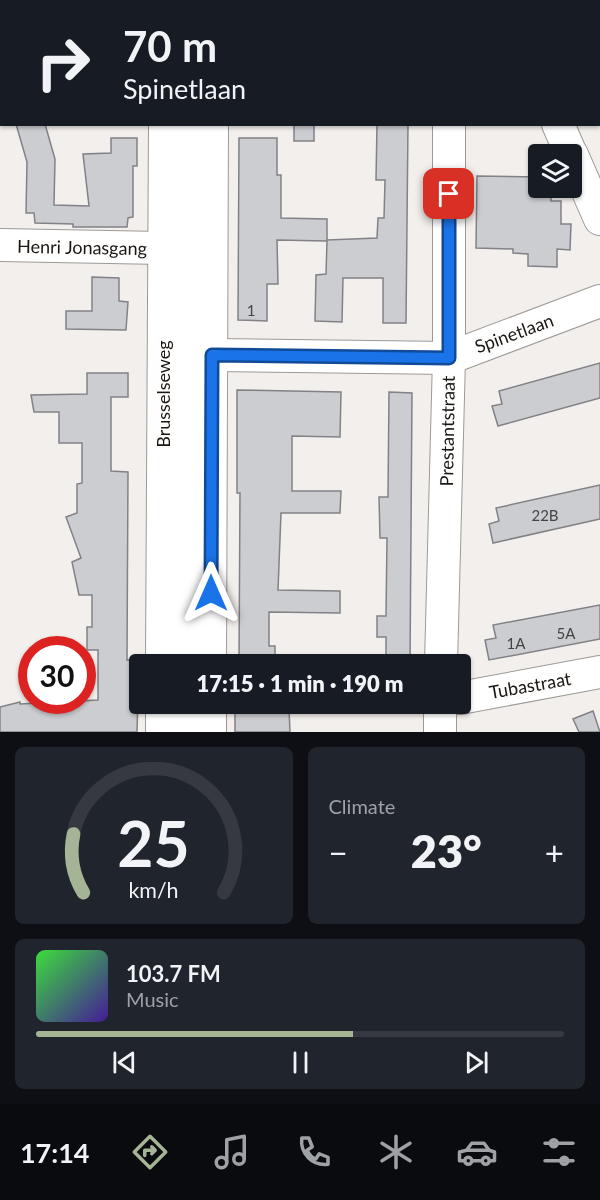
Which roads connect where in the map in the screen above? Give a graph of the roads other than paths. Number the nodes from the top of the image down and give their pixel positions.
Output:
1 (165, 126) edge
2 (189, 126) edge
3 (212, 126) edge
4 (449, 126) edge
5 (559, 126) edge
6 (566, 144) edge
7 (582, 179) edge
8 (600, 219) edge
9 (0, 245) edge
10 (163, 248) junction
11 (600, 302) edge
12 (212, 355) junction
13 (449, 358) junction
14 (162, 654) edge
15 (186, 654) edge
16 (210, 654) edge
17 (441, 654) edge
18 (600, 672) edge
19 (471, 696) edge
20 (162, 714) edge
21 (186, 714) edge
22 (210, 714) edge
23 (440, 714) edge
24 (162, 732) edge
25 (186, 732) edge
26 (210, 732) edge
27 (440, 732) edge

1 - 10 street, Brusselseweg
2 - 15 street, Brusselseweg
3 - 12 street
4 - 13 street, Prestantstraat
5 - 6 street
7 - 8 street
9 - 10 street, Henri Jonasgang
10 - 14 street, Brusselseweg
11 - 13 street, Spinetlaan
12 - 13 street, Spinetlaan
12 - 16 street
13 - 17 street, Prestantstraat
18 - 19 street, Tubastraat
20 - 24 street
21 - 25 street
22 - 26 street
23 - 27 street

